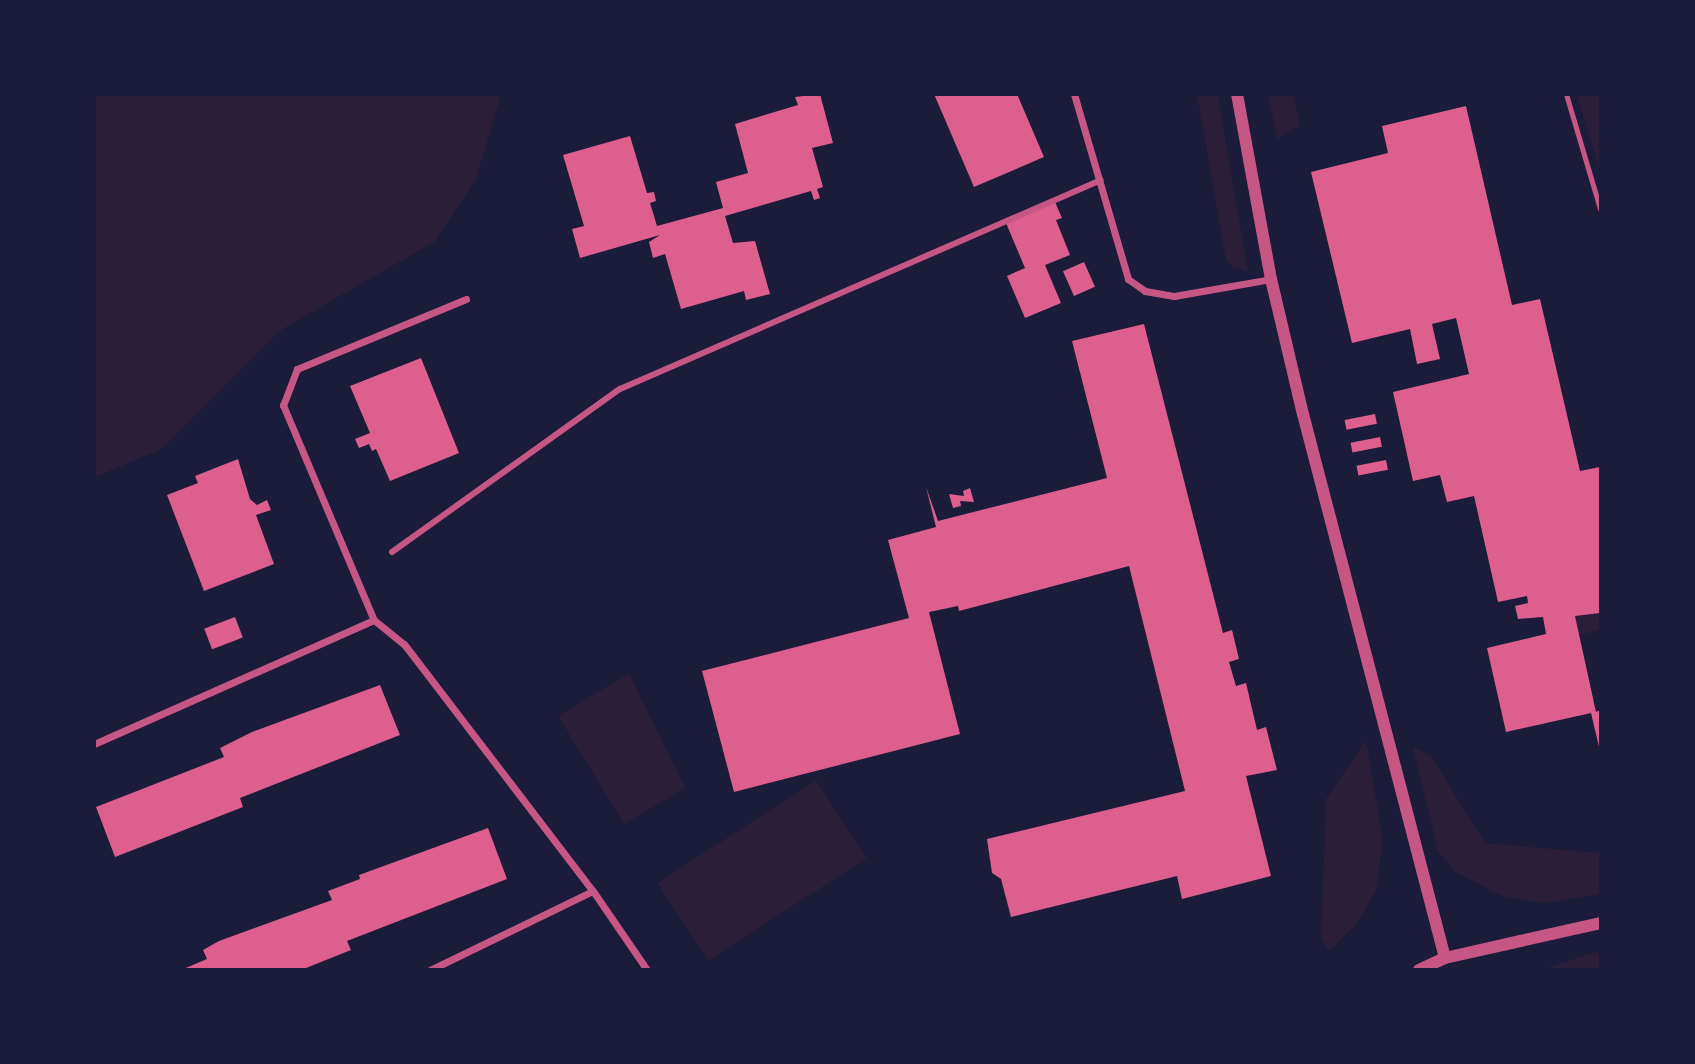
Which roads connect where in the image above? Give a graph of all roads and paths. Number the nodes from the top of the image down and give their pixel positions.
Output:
1 (1074, 94) edge
2 (1237, 94) edge
3 (1566, 94) edge
4 (1101, 180) junction
5 (1601, 209) edge
6 (1271, 279) junction
7 (466, 299) dead end
8 (392, 552) dead end
9 (374, 620) junction
10 (94, 744) edge
11 (593, 891) junction
12 (1601, 923) edge
13 (1445, 958) junction
14 (430, 970) edge
15 (647, 970) edge
16 (1419, 970) edge

1 - 4 street
2 - 6 street
3 - 5 lane
4 - 6 street
4 - 8 street
6 - 13 street
7 - 9 street
9 - 10 street
9 - 11 street
11 - 14 street
11 - 15 street
12 - 13 street
13 - 16 street

